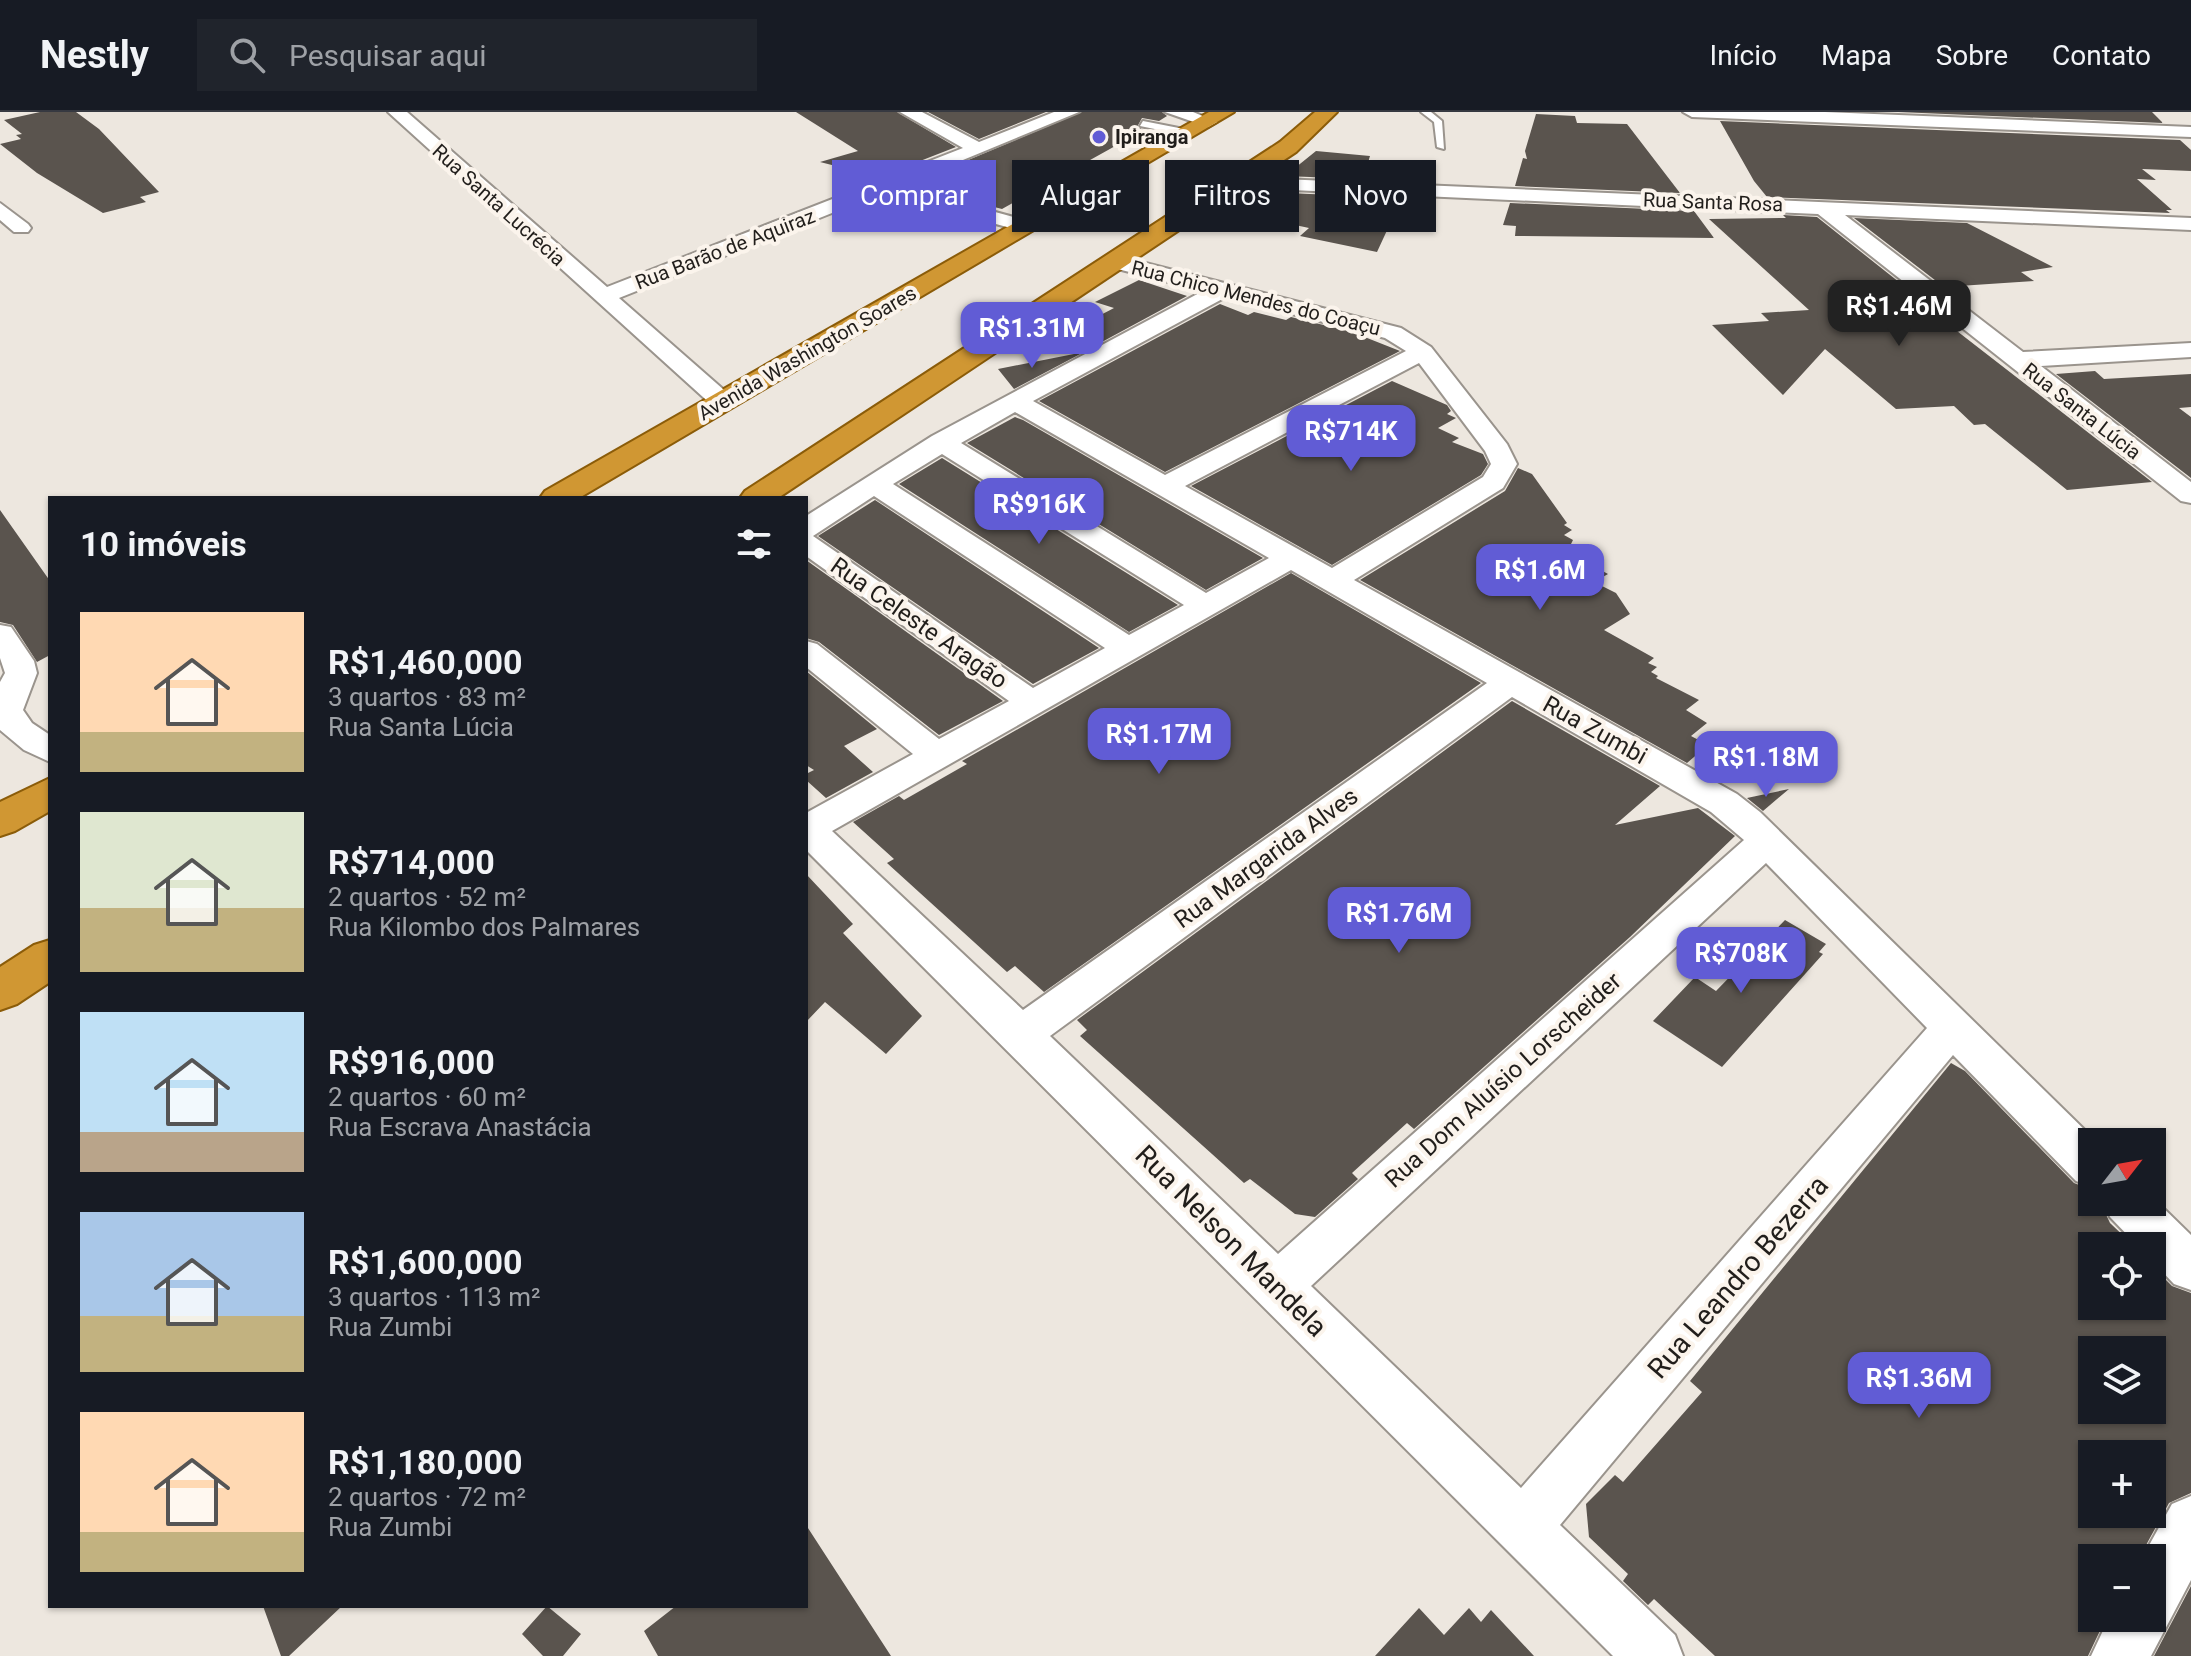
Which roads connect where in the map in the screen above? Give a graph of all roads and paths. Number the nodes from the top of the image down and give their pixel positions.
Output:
1 (397, 112) edge
2 (909, 112) edge
3 (1070, 112) edge
4 (1425, 112) edge
5 (1692, 112) edge
6 (1698, 112) edge
7 (2102, 112) edge
8 (1317, 115) edge
9 (1858, 116) edge
10 (1984, 118) edge
11 (1199, 120) edge
12 (1143, 124) dead end
13 (2122, 129) junction
14 (2191, 132) edge
15 (1441, 147) dead end
16 (979, 149) junction
17 (952, 160) edge
18 (1133, 160) edge
19 (1269, 160) edge
20 (1299, 186) edge
21 (1822, 207) junction
22 (832, 208) edge
23 (0, 209) edge
24 (2191, 224) edge
25 (21, 228) dead end
26 (1165, 230) edge
27 (1015, 232) edge
28 (1118, 262) junction
29 (1221, 290) junction
30 (602, 297) junction
31 (2191, 350) edge
32 (1423, 352) junction
33 (2016, 360) junction
34 (723, 402) junction
35 (1016, 402) junction
36 (941, 442) junction
37 (872, 483) junction
38 (1164, 486) junction
39 (2191, 495) edge
40 (559, 496) edge
41 (759, 496) edge
42 (808, 528) edge
43 (808, 544) edge
44 (1291, 558) junction
45 (1332, 581) junction
46 (1205, 605) junction
47 (0, 634) edge
48 (1128, 649) junction
49 (808, 653) edge
50 (1511, 682) junction
51 (1033, 703) junction
52 (48, 750) edge
53 (939, 757) junction
54 (48, 793) edge
55 (0, 821) edge
56 (808, 828) edge
57 (808, 831) edge
58 (1765, 842) junction
59 (48, 959) edge
60 (0, 991) edge
61 (1954, 1025) junction
62 (1021, 1034) junction
63 (2078, 1153) edge
64 (2140, 1216) edge
65 (2191, 1268) edge
66 (1277, 1286) junction
67 (2191, 1523) edge
68 (1522, 1528) junction
69 (2166, 1570) edge
70 (2133, 1632) edge
71 (1654, 1656) edge
72 (2120, 1656) edge

1 - 30 street, Rua Santa Lucrécia
2 - 16 street
3 - 16 street, Rua Barão de Aquiraz
4 - 15 lane
5 - 6 street
6 - 9 street
7 - 13 street
8 - 19 highway
9 - 10 street
10 - 13 street
11 - 12 lane
11 - 18 highway, Avenida Washington Soares
13 - 14 street
16 - 17 street, Rua Barão de Aquiraz
20 - 21 street, Rua Santa Rosa
21 - 24 street, Rua Santa Rosa
21 - 33 street, Rua Santa Lúcia
22 - 30 street, Rua Barão de Aquiraz
23 - 25 street
26 - 28 highway
27 - 34 highway, Avenida Washington Soares
28 - 29 street, Rua Chico Mendes do Coaçu
28 - 41 highway
29 - 32 street, Rua Chico Mendes do Coaçu
29 - 35 street
30 - 34 street, Rua Santa Lucrécia
31 - 33 street
32 - 38 street
32 - 45 street, Rua Chico Mendes do Coaçu
33 - 39 street, Rua Santa Lúcia
34 - 40 highway, Avenida Washington Soares
35 - 36 street
35 - 38 street, Rua Zumbi
36 - 37 street
36 - 46 street
37 - 42 street
37 - 48 street
38 - 44 street, Rua Zumbi
43 - 51 street, Rua Celeste Aragão
44 - 45 street, Rua Zumbi
44 - 46 street
45 - 50 street, Rua Zumbi
46 - 48 street
47 - 52 street
48 - 51 street
49 - 53 street
50 - 58 street, Rua Zumbi
50 - 62 street, Rua Margarida Alves
51 - 53 street
53 - 56 street
54 - 55 highway
57 - 62 street, Rua Nelson Mandela
58 - 61 street, Rua Zumbi
58 - 66 street, Rua Dom Aluísio Lorscheider
59 - 60 highway
61 - 63 street, Rua Zumbi
61 - 68 street, Rua Leandro Bezerra
62 - 66 street, Rua Nelson Mandela
64 - 65 street
66 - 68 street, Rua Nelson Mandela
67 - 69 street
68 - 71 street, Rua Nelson Mandela
70 - 72 street

